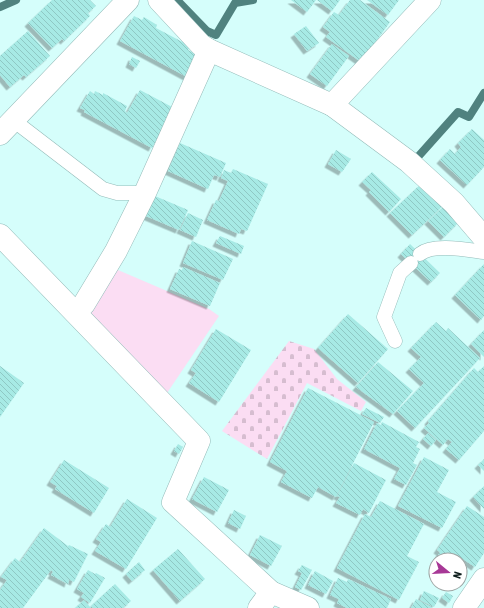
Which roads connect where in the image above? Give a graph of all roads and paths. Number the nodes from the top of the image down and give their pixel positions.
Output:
1 (128, 0) edge
2 (159, 0) edge
3 (430, 0) edge
4 (209, 50) junction
5 (332, 106) junction
6 (6, 127) edge
7 (145, 193) junction
8 (0, 235) edge
9 (484, 238) edge
10 (484, 252) edge
11 (75, 312) junction
12 (395, 341) dead end
13 (483, 583) edge
14 (265, 600) edge
15 (308, 608) edge
16 (464, 608) edge

1 - 6 street
2 - 4 street
3 - 5 street
4 - 5 street
4 - 7 street
5 - 9 street
6 - 7 lane
7 - 11 street
8 - 11 street
10 - 12 lane
11 - 14 street
13 - 16 street
14 - 15 street

